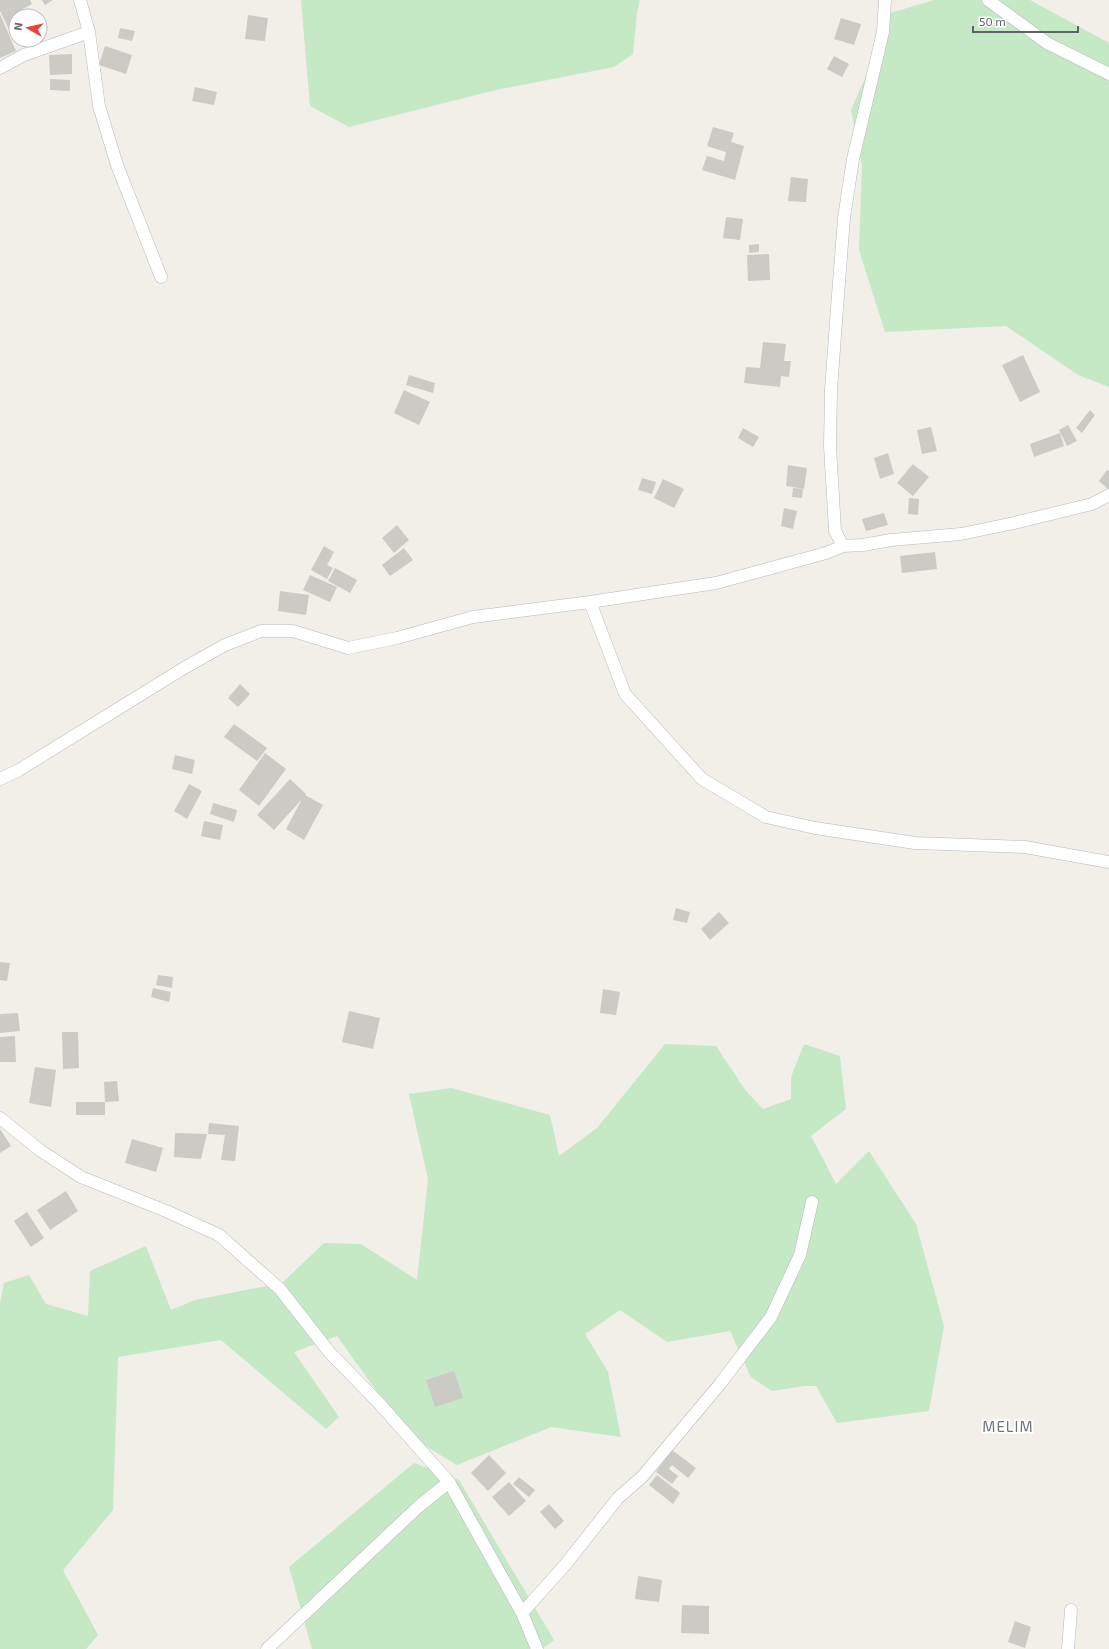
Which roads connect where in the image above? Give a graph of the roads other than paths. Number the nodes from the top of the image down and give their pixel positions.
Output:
1 (80, 0) edge
2 (885, 0) edge
3 (988, 0) edge
4 (89, 32) junction
5 (0, 68) edge
6 (1109, 74) edge
7 (161, 276) dead end
8 (1109, 495) edge
9 (843, 546) junction
10 (590, 602) junction
11 (0, 779) edge
12 (1109, 862) edge
13 (0, 1118) edge
14 (812, 1202) dead end
15 (449, 1482) junction
16 (1071, 1610) dead end
17 (522, 1612) junction
18 (267, 1649) edge
19 (537, 1649) edge
20 (1068, 1649) edge

1 - 4 street
2 - 9 street
3 - 6 street
4 - 5 street
4 - 7 street
8 - 9 street
9 - 10 street
10 - 11 street
10 - 12 street
13 - 15 street
14 - 17 street
15 - 17 street
15 - 18 street
16 - 20 street
17 - 19 street

